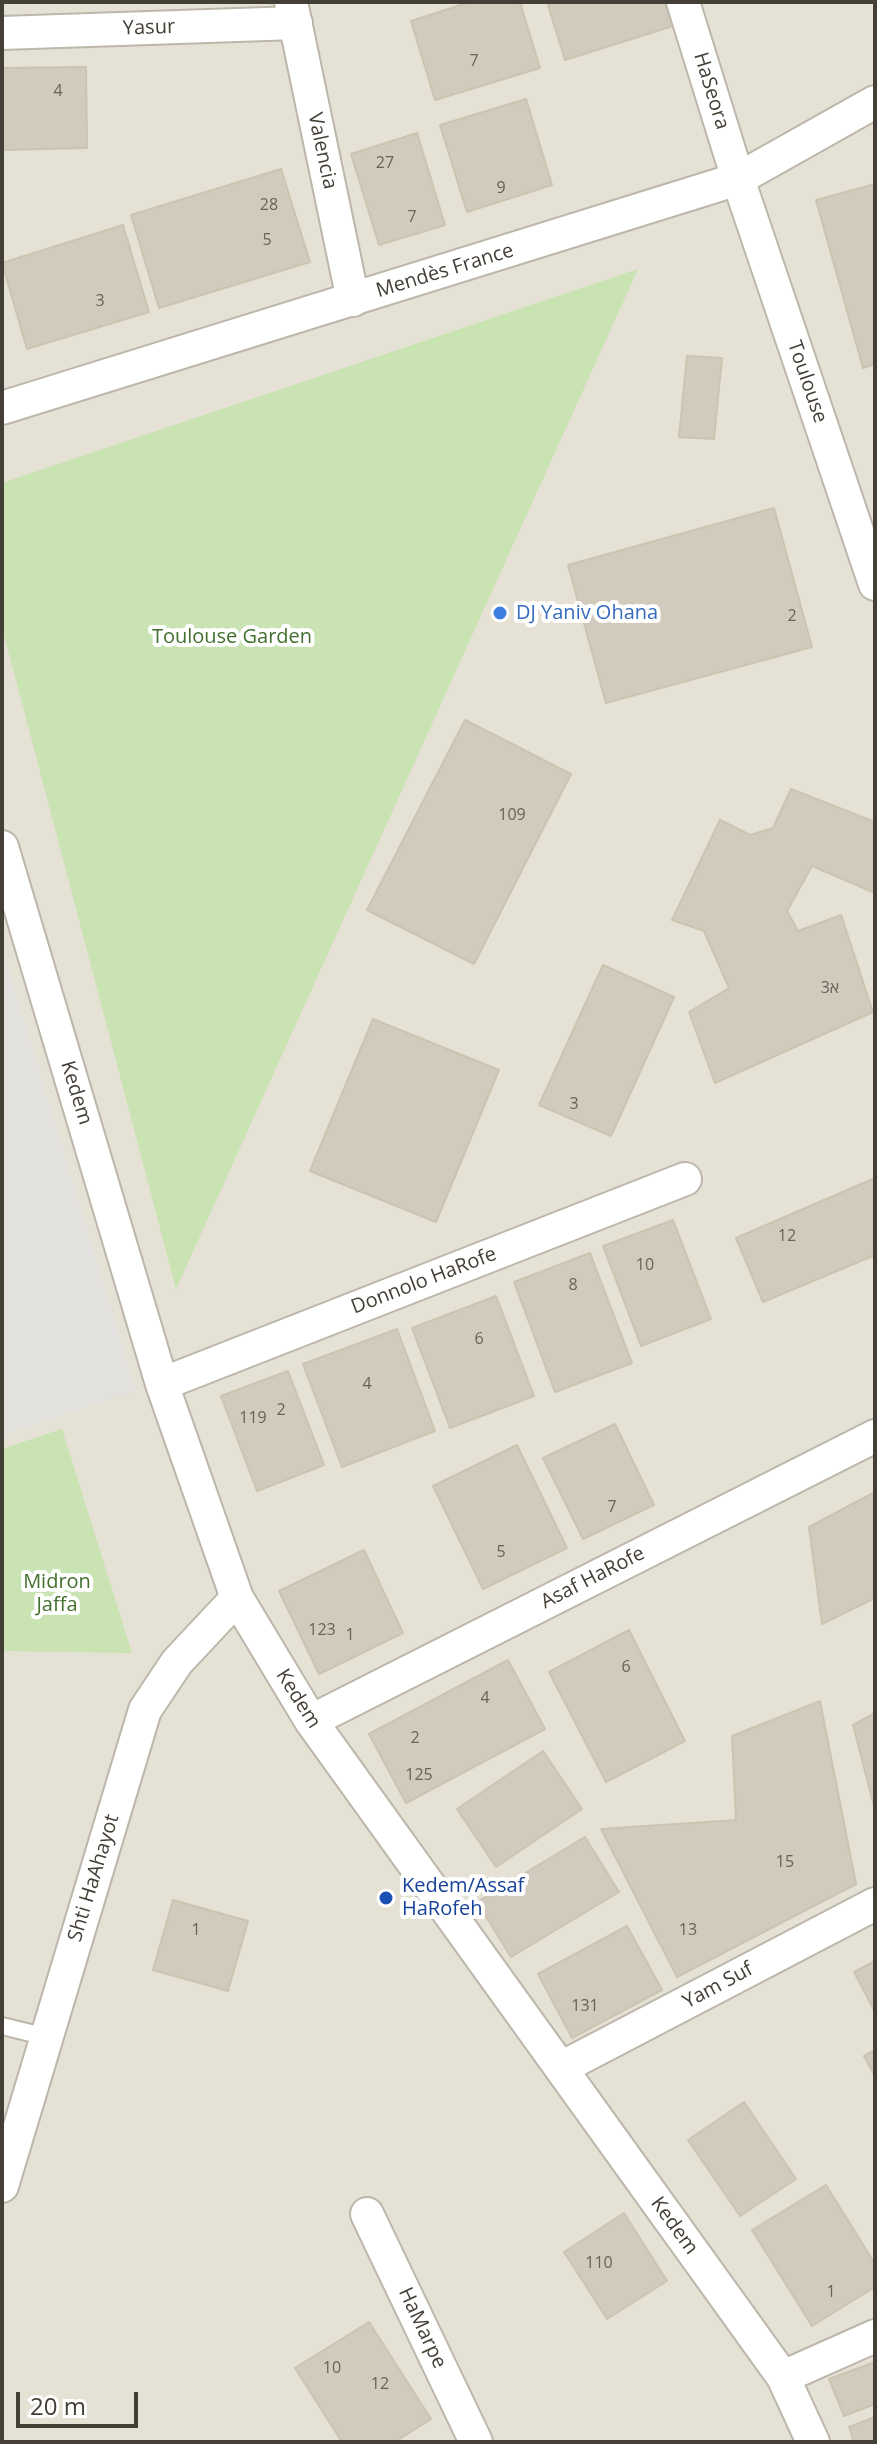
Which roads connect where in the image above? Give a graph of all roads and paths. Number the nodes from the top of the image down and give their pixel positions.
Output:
1 (683, 2) edge
2 (294, 13) edge
3 (2, 33) edge
4 (875, 102) edge
5 (738, 179) junction
6 (353, 300) junction
7 (2, 408) edge
8 (875, 584) edge
9 (2, 847) edge
10 (685, 1179) dead end
11 (162, 1384) junction
12 (875, 1436) edge
13 (237, 1598) junction
14 (311, 1721) junction
15 (875, 1904) edge
16 (2, 2026) edge
17 (47, 2037) junction
18 (561, 2068) junction
19 (2, 2186) edge
20 (367, 2214) dead end
21 (875, 2336) edge
22 (783, 2377) junction
23 (476, 2442) edge
24 (813, 2442) edge

1 - 5 street, HaSeora
2 - 3 street, Yasur
2 - 6 street, Valencia
4 - 5 street, Mendès France
5 - 6 street, Mendès France
5 - 8 street, Toulouse
6 - 7 street, Mendès France
9 - 11 street, Kedem
10 - 11 street, Donnolo HaRofe
11 - 13 street, Kedem
12 - 14 street, Asaf HaRofe
13 - 14 street, Kedem
13 - 17 street, Shti HaAhayot
14 - 18 street, Kedem
15 - 18 street, Yam Suf
16 - 17 lane
17 - 19 street, Shti HaAhayot
18 - 22 street, Kedem
20 - 23 street, HaMarpe
21 - 22 street
22 - 24 street, Kedem

